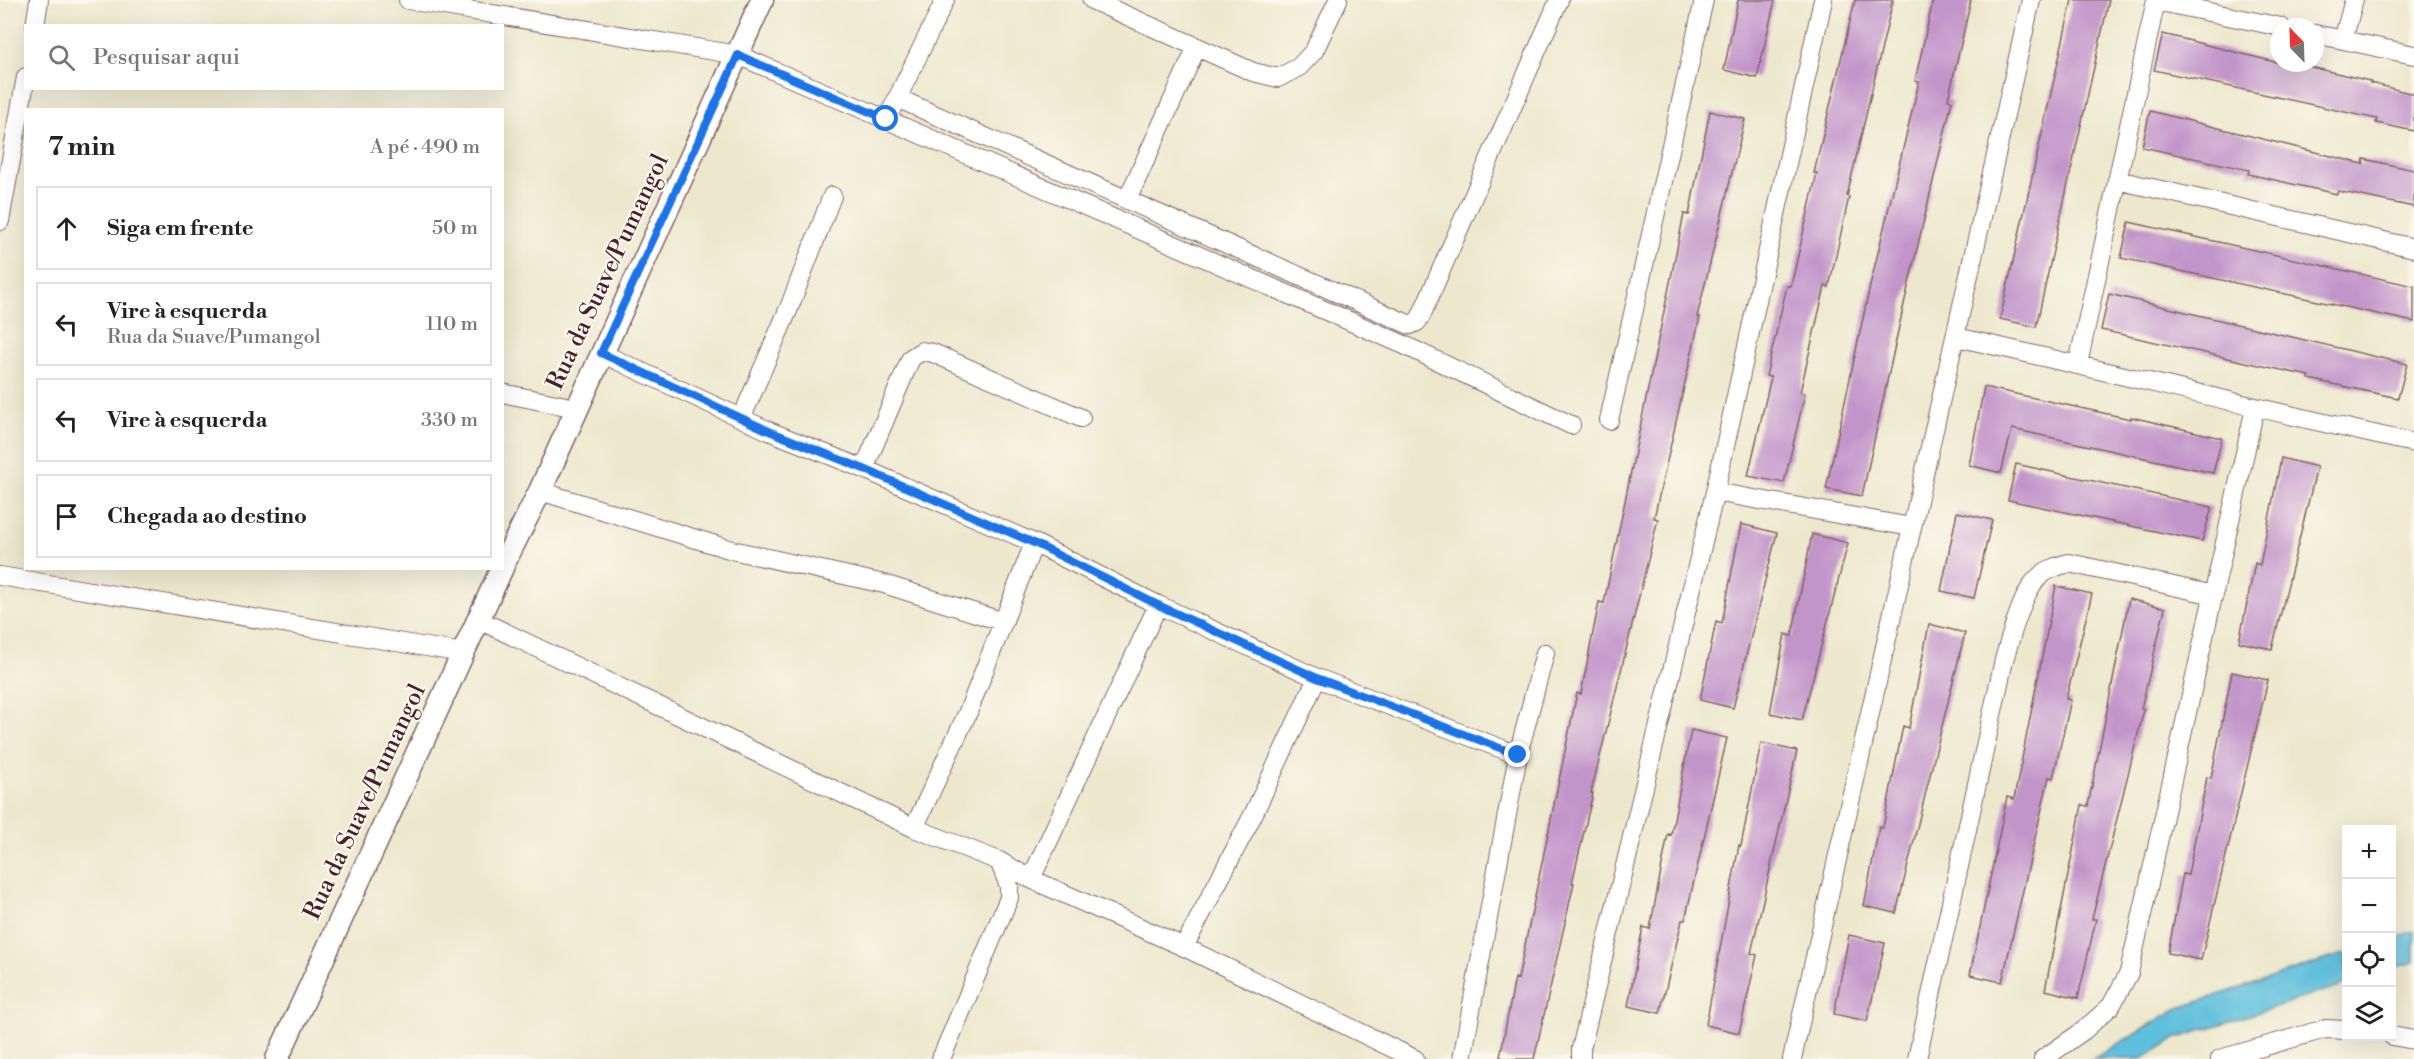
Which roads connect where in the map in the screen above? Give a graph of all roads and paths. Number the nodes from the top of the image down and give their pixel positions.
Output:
1 (39, 0) edge
2 (408, 0) edge
3 (762, 0) edge
4 (945, 0) edge
5 (1092, 0) edge
6 (1338, 0) edge
7 (1559, 0) edge
8 (1704, 0) edge
9 (1823, 0) edge
10 (2031, 0) edge
11 (2156, 0) edge
12 (2354, 0) edge
13 (35, 24) edge
14 (2270, 25) edge
15 (2324, 36) edge
16 (2343, 40) junction
17 (1197, 47) junction
18 (738, 55) junction
19 (2414, 55) edge
20 (24, 88) edge
21 (897, 98) junction
22 (886, 119) junction
23 (2117, 180) junction
24 (832, 196) dead end
25 (1127, 200) junction
26 (0, 221) edge
27 (2414, 248) edge
28 (1956, 337) junction
29 (601, 353) junction
30 (2078, 364) junction
31 (504, 393) edge
32 (576, 408) junction
33 (2255, 408) junction
34 (742, 417) junction
35 (1081, 418) dead end
36 (1609, 420) dead end
37 (1571, 425) dead end
38 (2414, 443) edge
39 (864, 469) junction
40 (540, 491) junction
41 (1714, 492) junction
42 (1911, 527) junction
43 (1034, 543) junction
44 (504, 564) edge
45 (501, 570) edge
46 (0, 576) edge
47 (2214, 595) junction
48 (1158, 605) junction
49 (477, 619) junction
50 (1004, 622) junction
51 (463, 653) junction
52 (1545, 653) dead end
53 (1317, 678) junction
54 (1518, 755) junction
55 (914, 828) junction
56 (999, 861) junction
57 (1031, 879) junction
58 (1184, 947) junction
59 (2342, 1030) edge
60 (2396, 1036) edge
61 (2414, 1040) edge
62 (277, 1059) edge
63 (941, 1059) edge
64 (1415, 1059) edge
65 (1462, 1059) edge
66 (1581, 1059) edge
67 (1792, 1059) edge
68 (1917, 1059) edge
69 (2043, 1059) edge
70 (2220, 1059) edge

1 - 13 street
2 - 18 street
3 - 18 street, Rua da Suave/Pumangol
4 - 21 street
5 - 17 street
6 - 17 street
7 - 25 street
8 - 36 street
9 - 41 street
10 - 28 street
11 - 14 street
11 - 23 street
12 - 16 street
15 - 16 street
16 - 19 street
17 - 25 street
18 - 22 street
18 - 29 street, Rua da Suave/Pumangol
20 - 26 street
21 - 22 street
21 - 25 street
22 - 37 street
23 - 27 street
23 - 30 street
24 - 34 street
28 - 30 street
28 - 42 street
29 - 32 street, Rua da Suave/Pumangol
29 - 34 street
30 - 33 street
31 - 32 street
32 - 40 street, Rua da Suave/Pumangol
33 - 38 street
33 - 47 street
34 - 39 street
35 - 39 street
39 - 43 street
40 - 44 street, Rua da Suave/Pumangol
40 - 50 street
41 - 42 street
41 - 66 street
42 - 67 street
43 - 48 street
43 - 50 street
45 - 49 street, Rua da Suave/Pumangol
46 - 51 street
47 - 68 street
47 - 69 street
48 - 53 street
48 - 57 street
49 - 51 street, Rua da Suave/Pumangol
49 - 55 street
50 - 55 street
51 - 62 street, Rua da Suave/Pumangol
52 - 54 street
53 - 54 street
53 - 58 street
54 - 65 street
55 - 56 street
56 - 57 street
56 - 63 street
57 - 58 street
58 - 64 street
59 - 70 street
60 - 61 street

